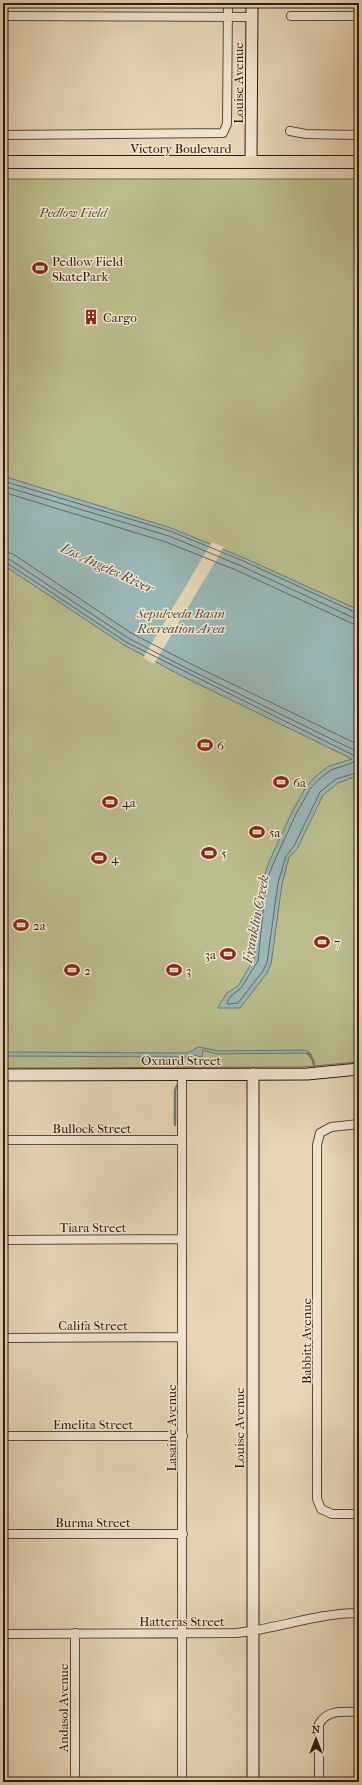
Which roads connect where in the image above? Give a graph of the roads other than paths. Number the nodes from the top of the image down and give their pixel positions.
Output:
1 (228, 3) edge
2 (252, 3) edge
3 (3, 16) edge
4 (228, 16) junction
5 (252, 16) junction
6 (291, 16) dead end
7 (359, 16) edge
8 (225, 131) joint
9 (290, 131) dead end
10 (3, 135) edge
11 (359, 135) edge
12 (3, 162) edge
13 (251, 162) junction
14 (359, 162) edge
15 (359, 1069) edge
16 (182, 1074) junction
17 (253, 1074) junction
18 (3, 1075) edge
19 (359, 1124) edge
20 (3, 1140) edge
21 (182, 1140) junction
22 (182, 1239) junction
23 (3, 1240) edge
24 (182, 1337) junction
25 (3, 1338) edge
26 (3, 1436) edge
27 (183, 1436) junction
28 (359, 1514) edge
29 (3, 1534) edge
30 (183, 1534) junction
31 (359, 1613) edge
32 (253, 1631) junction
33 (75, 1633) junction
34 (182, 1633) junction
35 (3, 1634) edge
36 (359, 1712) edge
37 (75, 1782) edge
38 (182, 1782) edge
39 (253, 1782) edge
40 (319, 1782) edge

1 - 4 street, Louise Avenue
2 - 5 main road, Louise Avenue
3 - 4 street
4 - 5 street
4 - 8 street, Louise Avenue
5 - 13 main road, Louise Avenue
6 - 7 street
8 - 10 street, Victory Boulevard
9 - 11 street
12 - 13 main road, Victory Boulevard
13 - 14 main road, Victory Boulevard
15 - 17 main road, Oxnard Street
16 - 17 main road, Oxnard Street
16 - 18 main road, Oxnard Street
16 - 21 street, Lasaine Avenue
17 - 32 main road, Louise Avenue
19 - 28 street, Babbitt Avenue
20 - 21 street, Bullock Street
21 - 22 street, Lasaine Avenue
22 - 23 street, Tiara Street
22 - 24 street, Lasaine Avenue
24 - 25 street, Califa Street
24 - 27 street, Lasaine Avenue
26 - 27 street, Emelita Street
27 - 30 street, Lasaine Avenue
29 - 30 street, Burma Street
30 - 34 street, Lasaine Avenue
31 - 32 street, Hatteras Street
32 - 34 street, Hatteras Street
32 - 39 main road, Louise Avenue
33 - 34 street, Hatteras Street
33 - 35 street, Hatteras Street
33 - 37 street, Andasol Avenue
34 - 38 street, Lasaine Avenue
36 - 40 street

